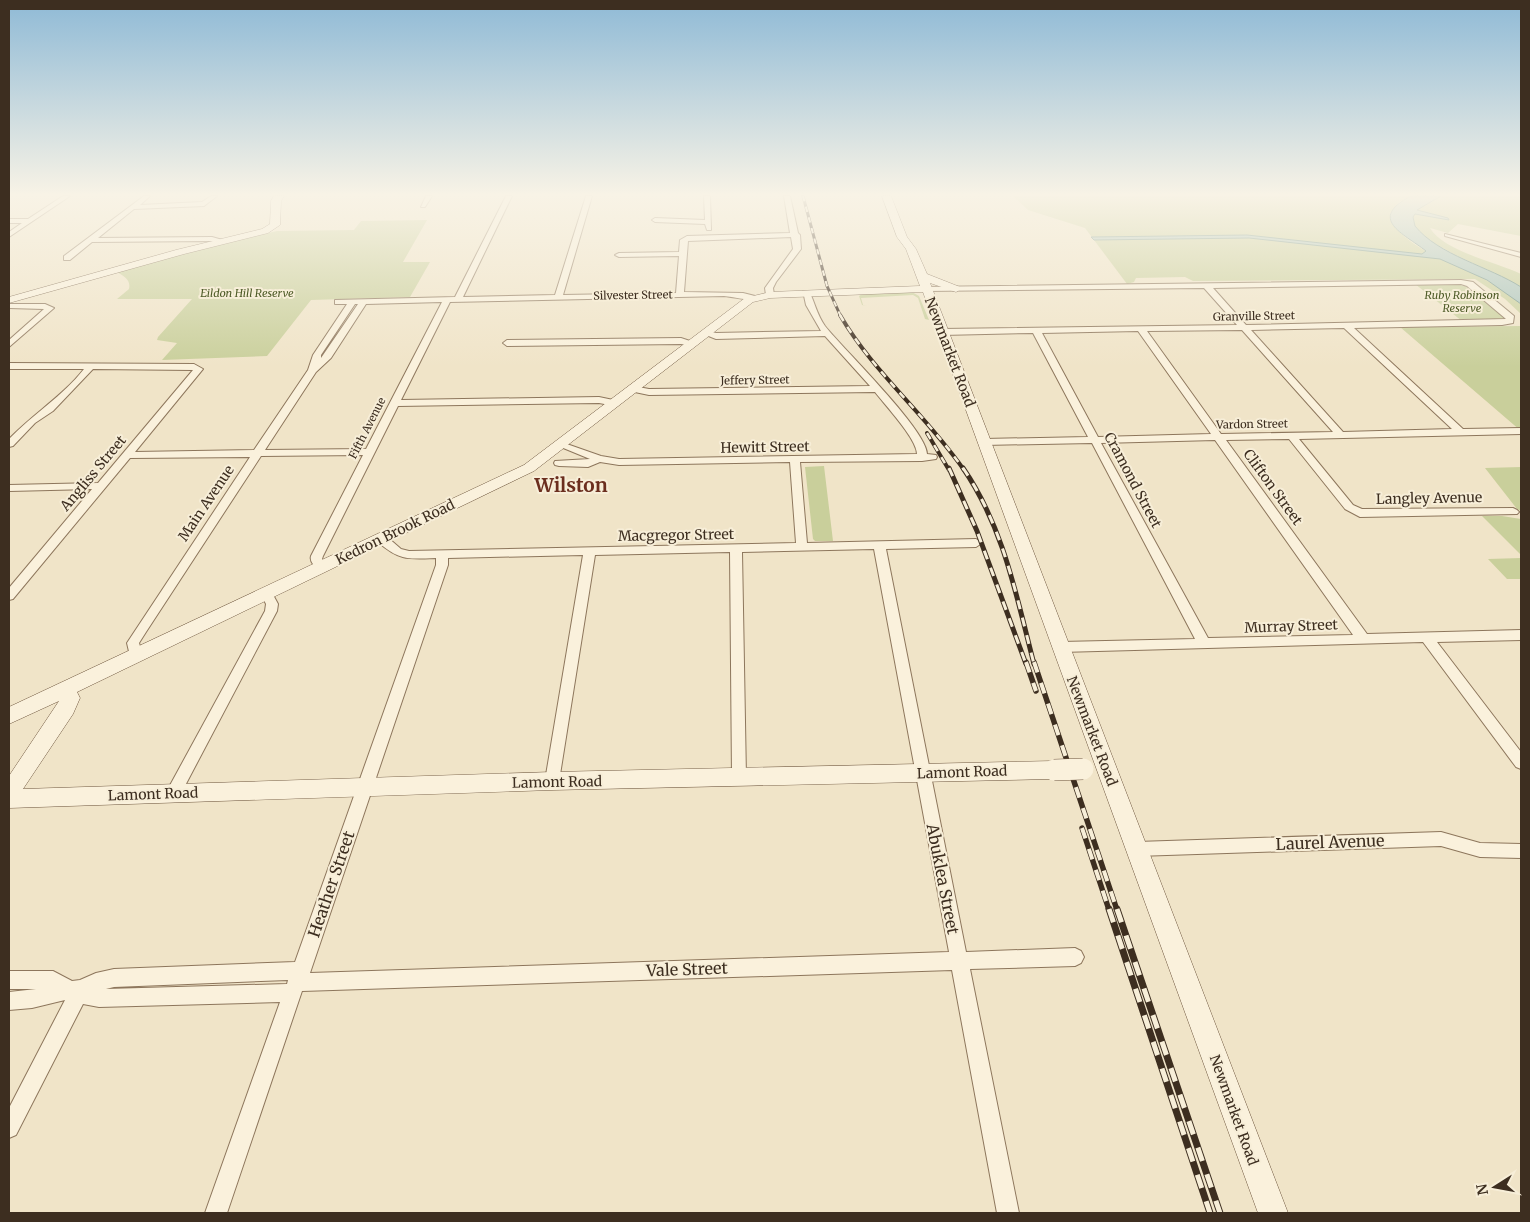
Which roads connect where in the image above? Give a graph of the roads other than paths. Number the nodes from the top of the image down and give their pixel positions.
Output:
1 (73, 253) edge
2 (182, 253) edge
3 (481, 253) edge
4 (571, 253) edge
5 (794, 253) edge
6 (913, 253) edge
7 (683, 254) joint
8 (619, 255) dead end
9 (67, 258) dead end
10 (922, 276) junction
11 (1206, 285) junction
12 (926, 289) junction
13 (956, 289) junction
14 (806, 293) junction
15 (770, 294) junction
16 (680, 295) junction
17 (558, 296) junction
18 (459, 298) junction
19 (752, 298) junction
20 (448, 299) junction
21 (9, 300) edge
22 (353, 301) junction
23 (364, 301) junction
24 (338, 302) dead end
25 (9, 306) edge
26 (1346, 325) junction
27 (1244, 327) junction
28 (1141, 329) junction
29 (1036, 330) junction
30 (942, 332) junction
31 (705, 333) junction
32 (826, 333) junction
33 (507, 343) dead end
34 (692, 343) junction
35 (9, 344) edge
36 (9, 366) edge
37 (90, 367) junction
38 (313, 370) junction
39 (633, 389) junction
40 (877, 389) junction
41 (394, 403) junction
42 (615, 403) junction
43 (50, 409) junction
44 (1520, 431) edge
45 (1460, 432) junction
46 (1341, 435) junction
47 (1292, 436) junction
48 (1218, 437) junction
49 (1095, 440) junction
50 (984, 442) junction
51 (9, 444) edge
52 (561, 445) junction
53 (369, 452) junction
54 (9, 453) edge
55 (258, 453) junction
56 (128, 455) junction
57 (599, 459) junction
58 (795, 459) junction
59 (560, 463) dead end
60 (101, 486) junction
61 (9, 488) edge
62 (1513, 512) dead end
63 (382, 539) junction
64 (976, 543) dead end
65 (879, 546) junction
66 (802, 547) junction
67 (736, 549) junction
68 (590, 551) junction
69 (442, 554) junction
70 (322, 567) junction
71 (267, 594) junction
72 (9, 596) edge
73 (1521, 635) edge
74 (1426, 637) junction
75 (1363, 639) junction
76 (1204, 643) junction
77 (1061, 647) junction
78 (136, 656) junction
79 (65, 690) junction
80 (9, 716) edge
81 (1521, 763) edge
82 (1094, 768) junction
83 (923, 773) junction
84 (738, 778) junction
85 (552, 781) junction
86 (364, 789) junction
87 (9, 793) edge
88 (173, 794) junction
89 (9, 799) edge
90 (1137, 849) junction
91 (1521, 851) edge
92 (1076, 957) dead end
93 (959, 960) junction
94 (9, 980) edge
95 (298, 982) junction
96 (75, 989) junction
97 (9, 1001) edge
98 (9, 1128) edge
99 (216, 1213) edge
100 (1008, 1213) edge
101 (1272, 1213) edge

1 - 9 street
2 - 21 main road
3 - 18 street
4 - 17 street
5 - 15 street
6 - 10 main road, Newmarket Road
7 - 8 street
7 - 16 street
10 - 12 main road, Newmarket Road
10 - 13 main road
11 - 13 street
11 - 26 street, Granville Street
11 - 27 street
12 - 13 street
12 - 14 main road, Silvester Street
12 - 30 main road, Newmarket Road
14 - 15 main road, Silvester Street
14 - 32 street
15 - 19 main road, Silvester Street
16 - 17 street, Silvester Street
16 - 19 street, Silvester Street
17 - 18 street, Silvester Street
18 - 20 street, Silvester Street
19 - 31 main road, Kedron Brook Road
20 - 23 street, Silvester Street
20 - 41 street, Fifth Avenue
22 - 23 street, Silvester Street
22 - 24 street, Silvester Street
22 - 38 street, Main Avenue
23 - 38 street, Main Avenue
25 - 35 street
26 - 27 street, Granville Street
26 - 45 street
27 - 28 street, Granville Street
27 - 46 street
28 - 29 street, Granville Street
28 - 48 street, Clifton Street
29 - 30 street, Granville Street
29 - 49 street, Cramond Street
30 - 50 main road, Newmarket Road
31 - 32 street
31 - 34 main road, Kedron Brook Road
32 - 40 street
33 - 34 street
34 - 39 main road, Kedron Brook Road
36 - 37 street
37 - 43 street
37 - 56 street, Angliss Street
38 - 55 street, Main Avenue
39 - 40 street, Jeffery Street
39 - 42 main road, Kedron Brook Road
40 - 58 street, Hewitt Street
41 - 42 street
41 - 53 street, Fifth Avenue
42 - 52 main road, Kedron Brook Road
43 - 51 street
43 - 54 street
44 - 45 street, Vardon Street
45 - 46 street, Vardon Street
46 - 47 street, Vardon Street
47 - 48 street, Vardon Street
47 - 62 street, Langley Avenue
48 - 49 street, Vardon Street
48 - 75 street, Clifton Street
49 - 50 street, Vardon Street
49 - 76 street, Cramond Street
50 - 77 main road, Newmarket Road
52 - 57 street, Hewitt Street
52 - 63 main road, Kedron Brook Road
53 - 55 street
53 - 70 street, Fifth Avenue
55 - 56 street
55 - 78 street, Main Avenue
56 - 60 street, Angliss Street
57 - 58 street, Hewitt Street
57 - 59 street, Hewitt Street
58 - 66 street
60 - 61 street
60 - 72 street, Angliss Street
63 - 69 street, Macgregor Street
63 - 70 main road, Kedron Brook Road
64 - 65 street, Macgregor Street
65 - 66 street, Macgregor Street
65 - 83 street, Abuklea Street
66 - 67 street, Macgregor Street
67 - 68 street, Macgregor Street
67 - 84 street
68 - 69 street, Macgregor Street
68 - 85 street
69 - 86 street, Heather Street
70 - 71 main road, Kedron Brook Road
71 - 78 main road, Kedron Brook Road
71 - 88 street
73 - 74 street, Murray Street
74 - 75 street, Murray Street
74 - 81 street
75 - 76 street, Murray Street
76 - 77 street, Murray Street
77 - 82 main road, Newmarket Road
78 - 79 main road, Kedron Brook Road
79 - 80 main road, Kedron Brook Road
79 - 87 main road
82 - 83 main road, Lamont Road, bridge
82 - 90 main road, Newmarket Road
83 - 84 main road, Lamont Road
83 - 93 street, Abuklea Street
84 - 85 main road, Lamont Road
85 - 86 main road, Lamont Road
86 - 88 main road, Lamont Road
86 - 95 street, Heather Street
88 - 89 main road, Lamont Road
90 - 91 street, Laurel Avenue
90 - 101 main road, Newmarket Road
92 - 93 street, Vale Street
93 - 95 street, Vale Street
93 - 100 street, Abuklea Street
94 - 96 street, Vale Street
95 - 96 street, Vale Street
95 - 99 street, Heather Street
96 - 97 street
96 - 98 street

